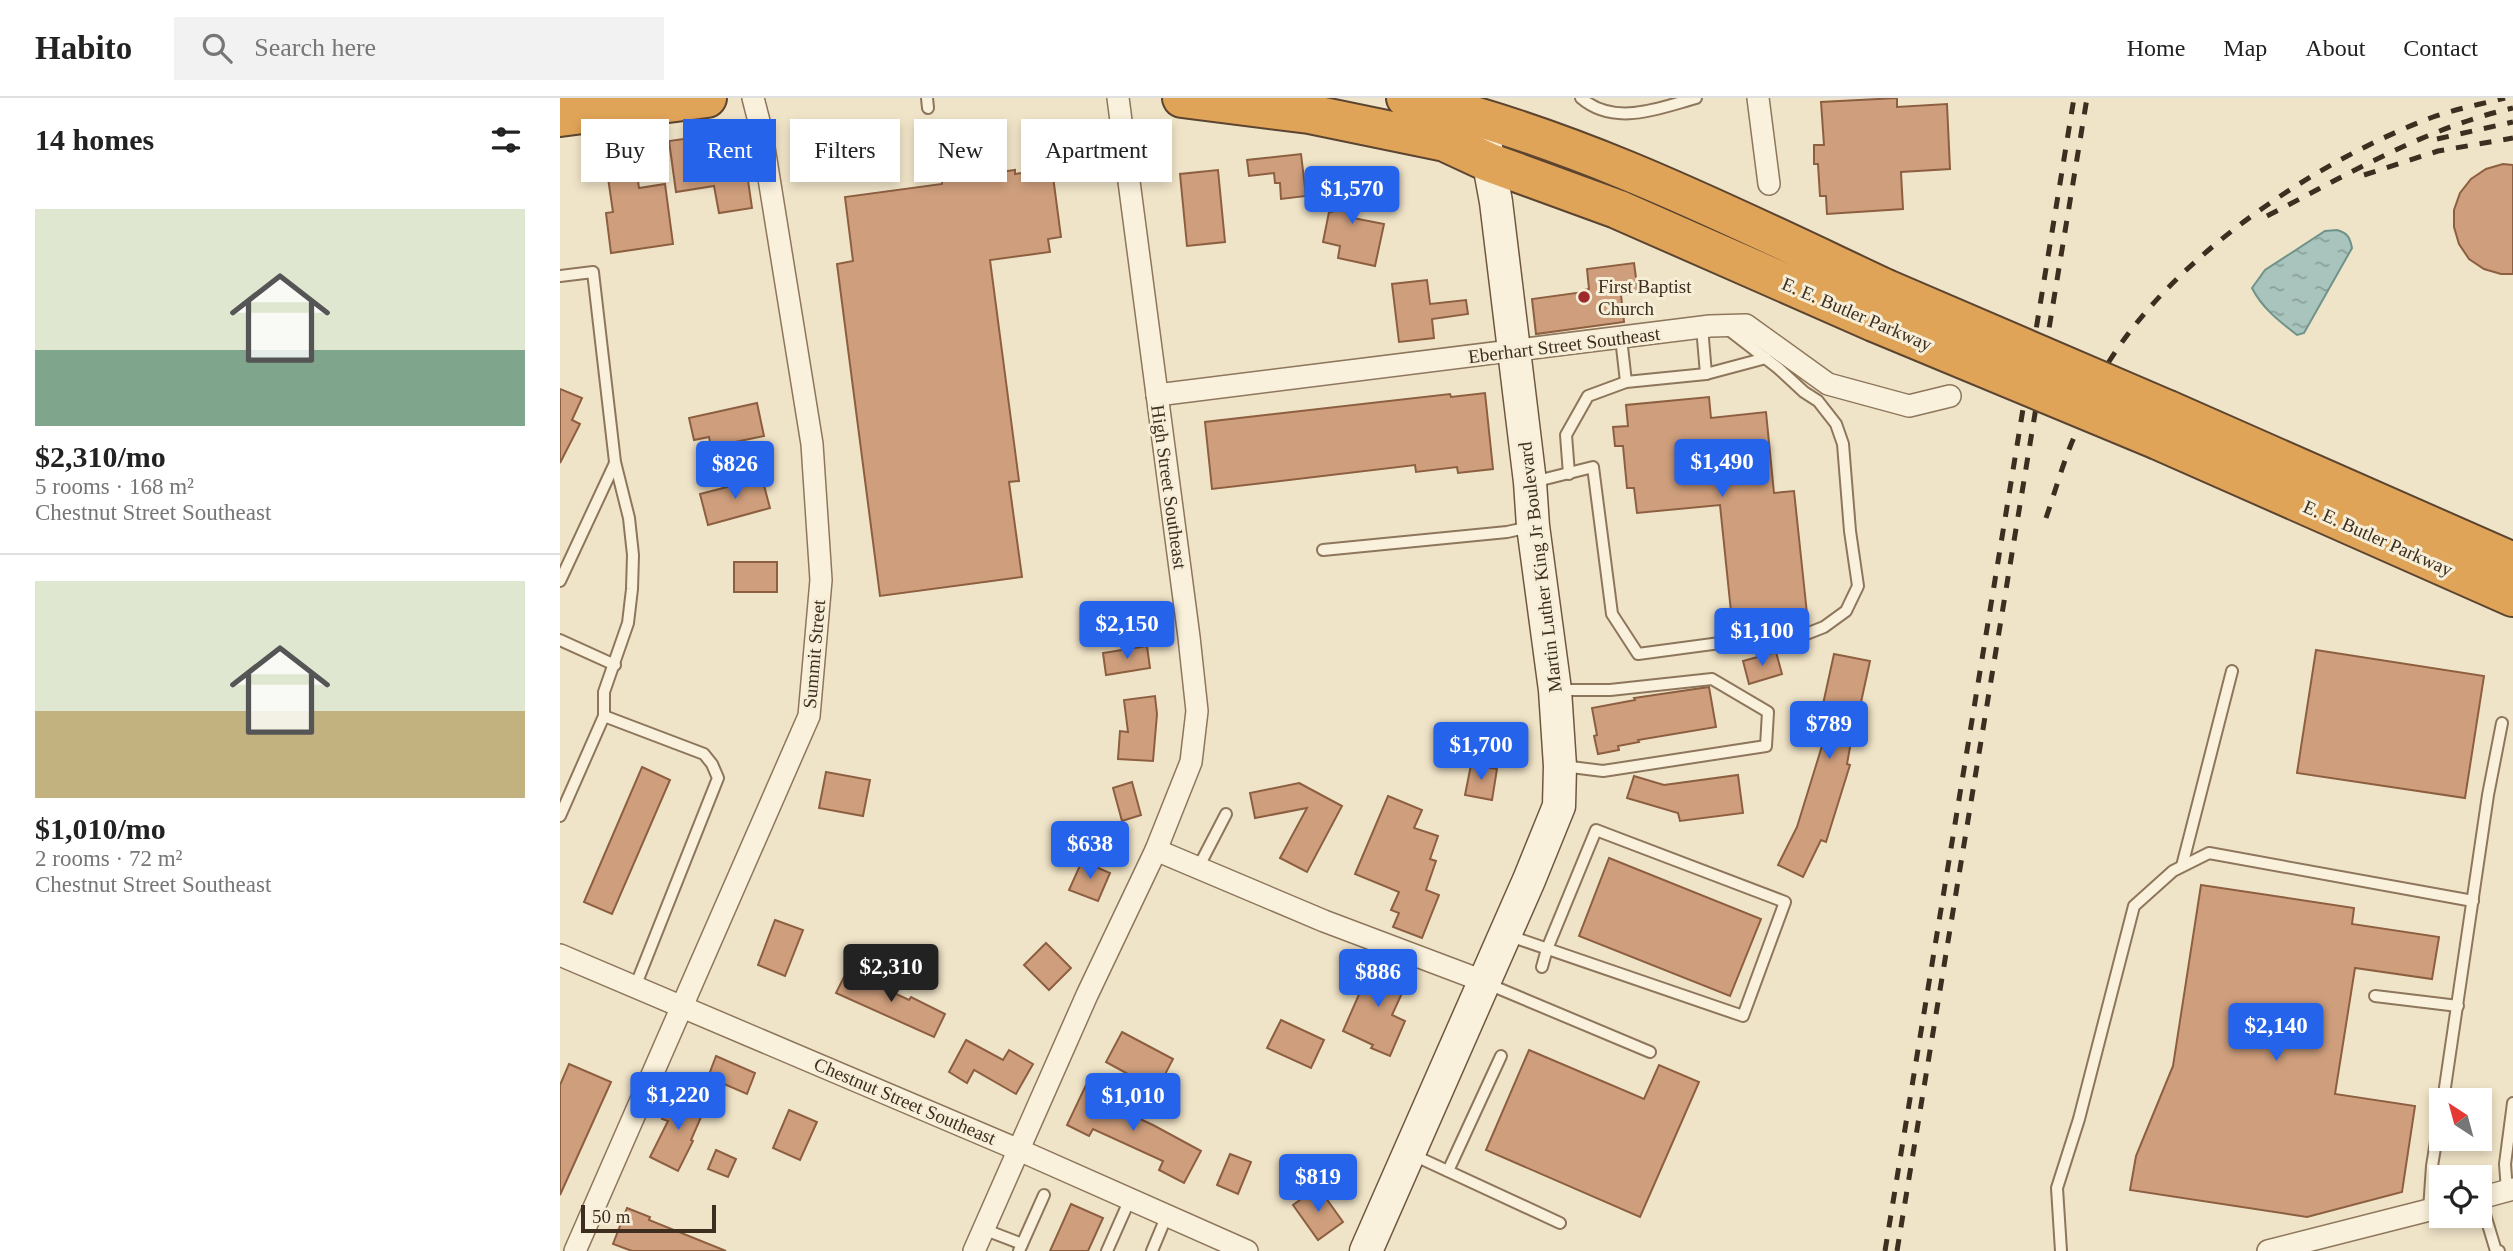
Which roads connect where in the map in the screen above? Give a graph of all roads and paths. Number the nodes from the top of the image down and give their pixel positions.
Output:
1 (707, 98) edge
2 (753, 98) edge
3 (1118, 98) edge
4 (1182, 98) edge
5 (1406, 98) edge
6 (1581, 98) edge
7 (1696, 98) edge
8 (1758, 98) edge
9 (1480, 107) edge
10 (560, 117) edge
11 (1488, 162) junction
12 (1769, 184) dead end
13 (560, 276) edge
14 (1879, 305) junction
15 (1713, 326) junction
16 (1621, 338) junction
17 (1513, 352) junction
18 (1766, 358) junction
19 (1706, 374) junction
20 (1626, 382) junction
21 (1157, 395) junction
22 (1950, 396) dead end
23 (2163, 425) junction
24 (615, 462) junction
25 (1569, 474) junction
26 (1530, 482) junction
27 (1533, 526) junction
28 (1322, 550) dead end
29 (2513, 562) edge
30 (560, 580) edge
31 (2513, 597) edge
32 (560, 640) edge
33 (615, 665) junction
34 (2232, 671) dead end
35 (1555, 690) junction
36 (604, 716) junction
37 (2502, 723) dead end
38 (1560, 766) junction
39 (1226, 814) dead end
40 (560, 816) edge
41 (1156, 850) junction
42 (2182, 866) junction
43 (1198, 868) junction
44 (2473, 901) junction
45 (1504, 934) junction
46 (1548, 949) junction
47 (560, 955) edge
48 (1542, 967) dead end
49 (1483, 981) junction
50 (635, 987) junction
51 (2375, 996) dead end
52 (2458, 1006) junction
53 (683, 1007) junction
54 (1650, 1052) dead end
55 (1501, 1056) dead end
56 (2445, 1088) edge
57 (2513, 1103) edge
58 (1019, 1150) junction
59 (1409, 1153) junction
60 (1448, 1171) junction
61 (2510, 1190) edge
62 (1044, 1195) dead end
63 (2492, 1195) edge
64 (1129, 1199) junction
65 (2429, 1211) edge
66 (1167, 1215) junction
67 (1560, 1223) dead end
68 (2489, 1228) edge
69 (983, 1230) junction
70 (2317, 1244) edge
71 (1020, 1248) edge
72 (575, 1251) edge
73 (974, 1251) edge
74 (1107, 1251) edge
75 (1153, 1251) edge
76 (1247, 1251) edge
77 (1366, 1251) edge
78 (2061, 1251) edge
79 (2268, 1251) edge
80 (2499, 1251) edge

1 - 10 highway
2 - 53 street, Summit Street
3 - 21 street, High Street Southeast
4 - 11 highway, E. E. Butler Parkway
5 - 9 highway, E. E. Butler Parkway
6 - 7 lane
8 - 12 street
9 - 11 main road, Martin Luther King Jr Boulevard
9 - 14 highway, E. E. Butler Parkway
11 - 14 highway, E. E. Butler Parkway
11 - 17 main road, Martin Luther King Jr Boulevard
13 - 24 lane
14 - 23 highway, E. E. Butler Parkway, bridge
15 - 16 street, Eberhart Street Southeast
15 - 18 lane
15 - 19 lane
15 - 22 street, Eberhart Street Southeast
16 - 17 street, Eberhart Street Southeast
16 - 20 lane
17 - 21 street, Eberhart Street Southeast
17 - 26 main road, Martin Luther King Jr Boulevard
18 - 19 lane
18 - 25 lane
19 - 20 lane
20 - 25 lane
21 - 41 street, High Street Southeast
23 - 29 highway, E. E. Butler Parkway
23 - 31 highway, E. E. Butler Parkway
24 - 30 lane
24 - 33 lane
25 - 26 lane
26 - 27 main road, Martin Luther King Jr Boulevard
27 - 28 lane
27 - 35 main road, Martin Luther King Jr Boulevard
32 - 33 lane
33 - 36 lane
34 - 42 lane
35 - 38 main road, Martin Luther King Jr Boulevard
35 - 38 lane
36 - 40 lane
36 - 50 lane
37 - 44 lane
38 - 45 main road, Martin Luther King Jr Boulevard
39 - 43 lane
41 - 43 street
41 - 58 street, High Street Southeast
42 - 44 lane
42 - 78 lane
43 - 49 street
44 - 52 lane
45 - 46 lane
45 - 49 main road, Martin Luther King Jr Boulevard
46 - 46 lane
46 - 48 lane
47 - 50 street, Chestnut Street Southeast
49 - 54 lane
49 - 59 main road, Martin Luther King Jr Boulevard
50 - 53 street, Chestnut Street Southeast
51 - 52 lane
52 - 56 lane
53 - 58 street, Chestnut Street Southeast
53 - 72 street, Summit Street
55 - 60 lane
57 - 61 lane
58 - 64 street, Chestnut Street Southeast
58 - 69 street, High Street Southeast
59 - 60 lane
59 - 77 main road, Martin Luther King Jr Boulevard
60 - 67 lane
61 - 63 street
62 - 71 lane
64 - 66 street, Chestnut Street Southeast
64 - 74 lane
65 - 70 street
66 - 75 lane
66 - 76 street, Chestnut Street Southeast
68 - 80 lane
69 - 71 lane
69 - 73 street, High Street Southeast
70 - 79 street

